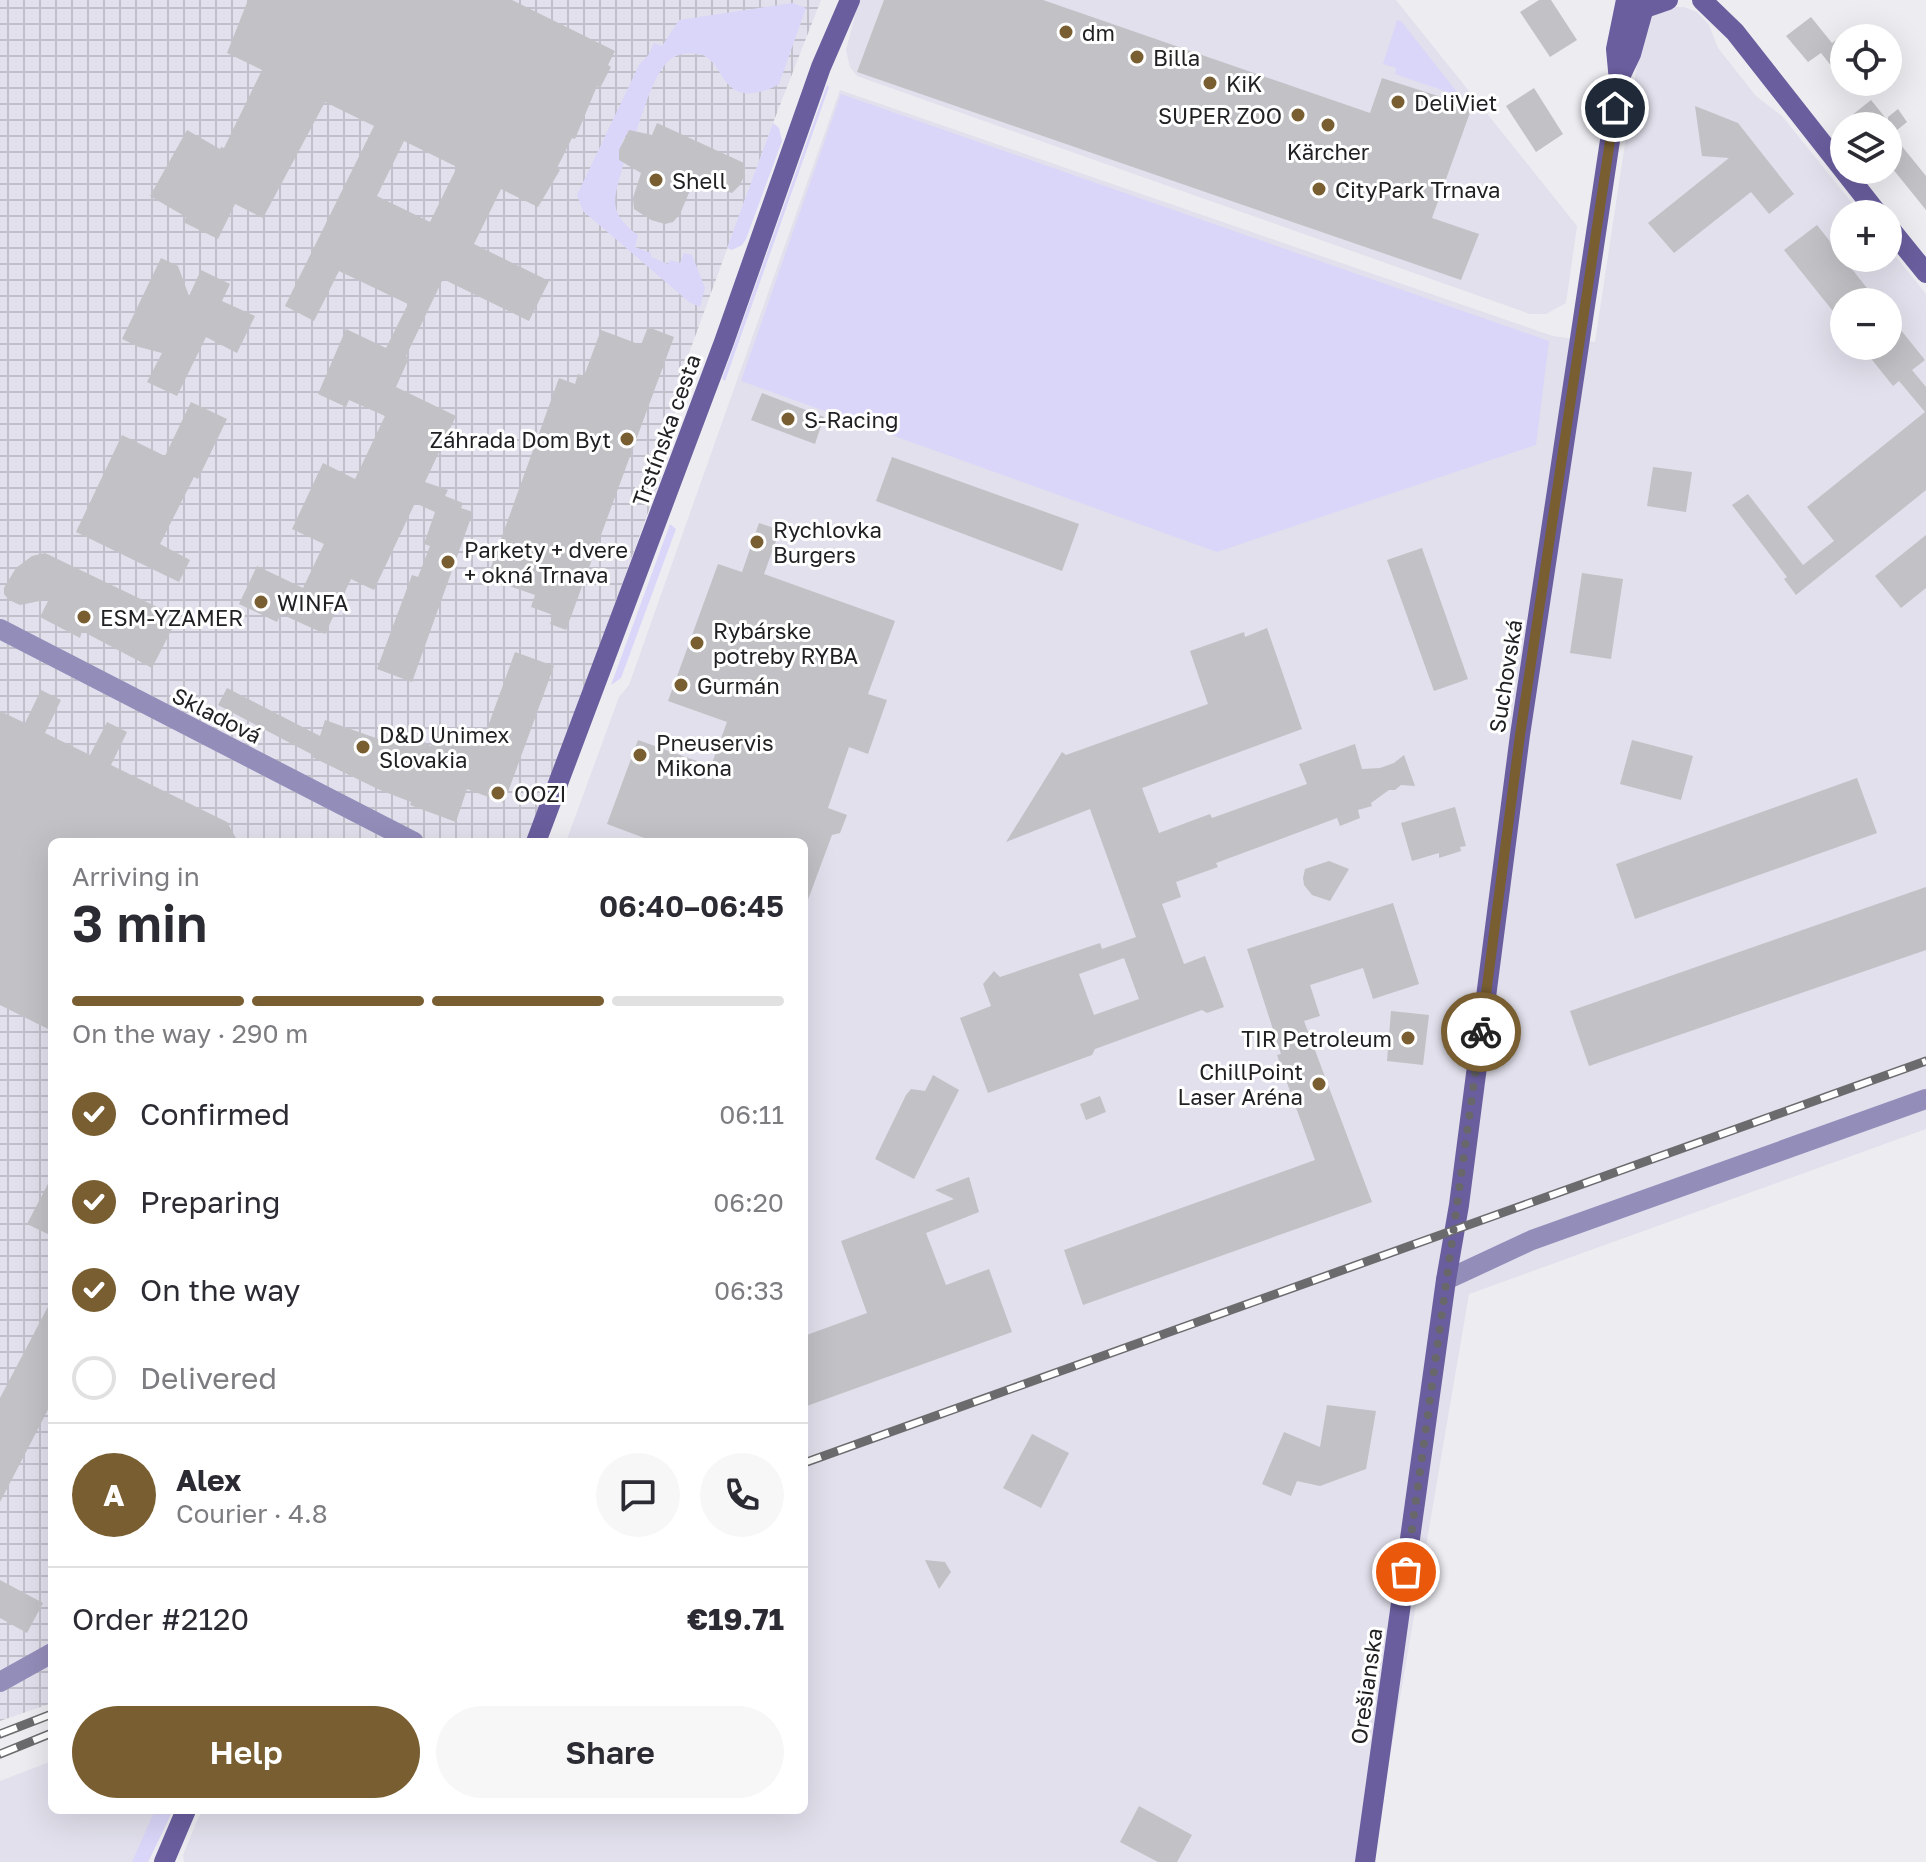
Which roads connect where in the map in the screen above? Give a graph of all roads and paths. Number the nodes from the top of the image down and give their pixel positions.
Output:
1 (839, 0) edge
2 (850, 0) edge
3 (1668, 0) edge
4 (1705, 0) edge
5 (1638, 3) edge
6 (835, 32) junction
7 (1867, 200) edge
8 (1902, 243) edge
9 (1926, 273) edge
10 (0, 629) edge
11 (406, 838) edge
12 (538, 838) edge
13 (1926, 1099) edge
14 (1446, 1280) junction
15 (48, 1655) edge
16 (0, 1682) edge
17 (184, 1814) edge
18 (164, 1862) edge
19 (1365, 1862) edge

1 - 6 street, Trstínska cesta
2 - 6 street, Trstínska cesta
3 - 5 street, Suchovská
4 - 7 street
5 - 14 street, Suchovská
6 - 12 street, Trstínska cesta
8 - 9 street
10 - 11 street, Skladová
13 - 14 street
14 - 19 street, Orešianska
15 - 16 street
17 - 18 street

